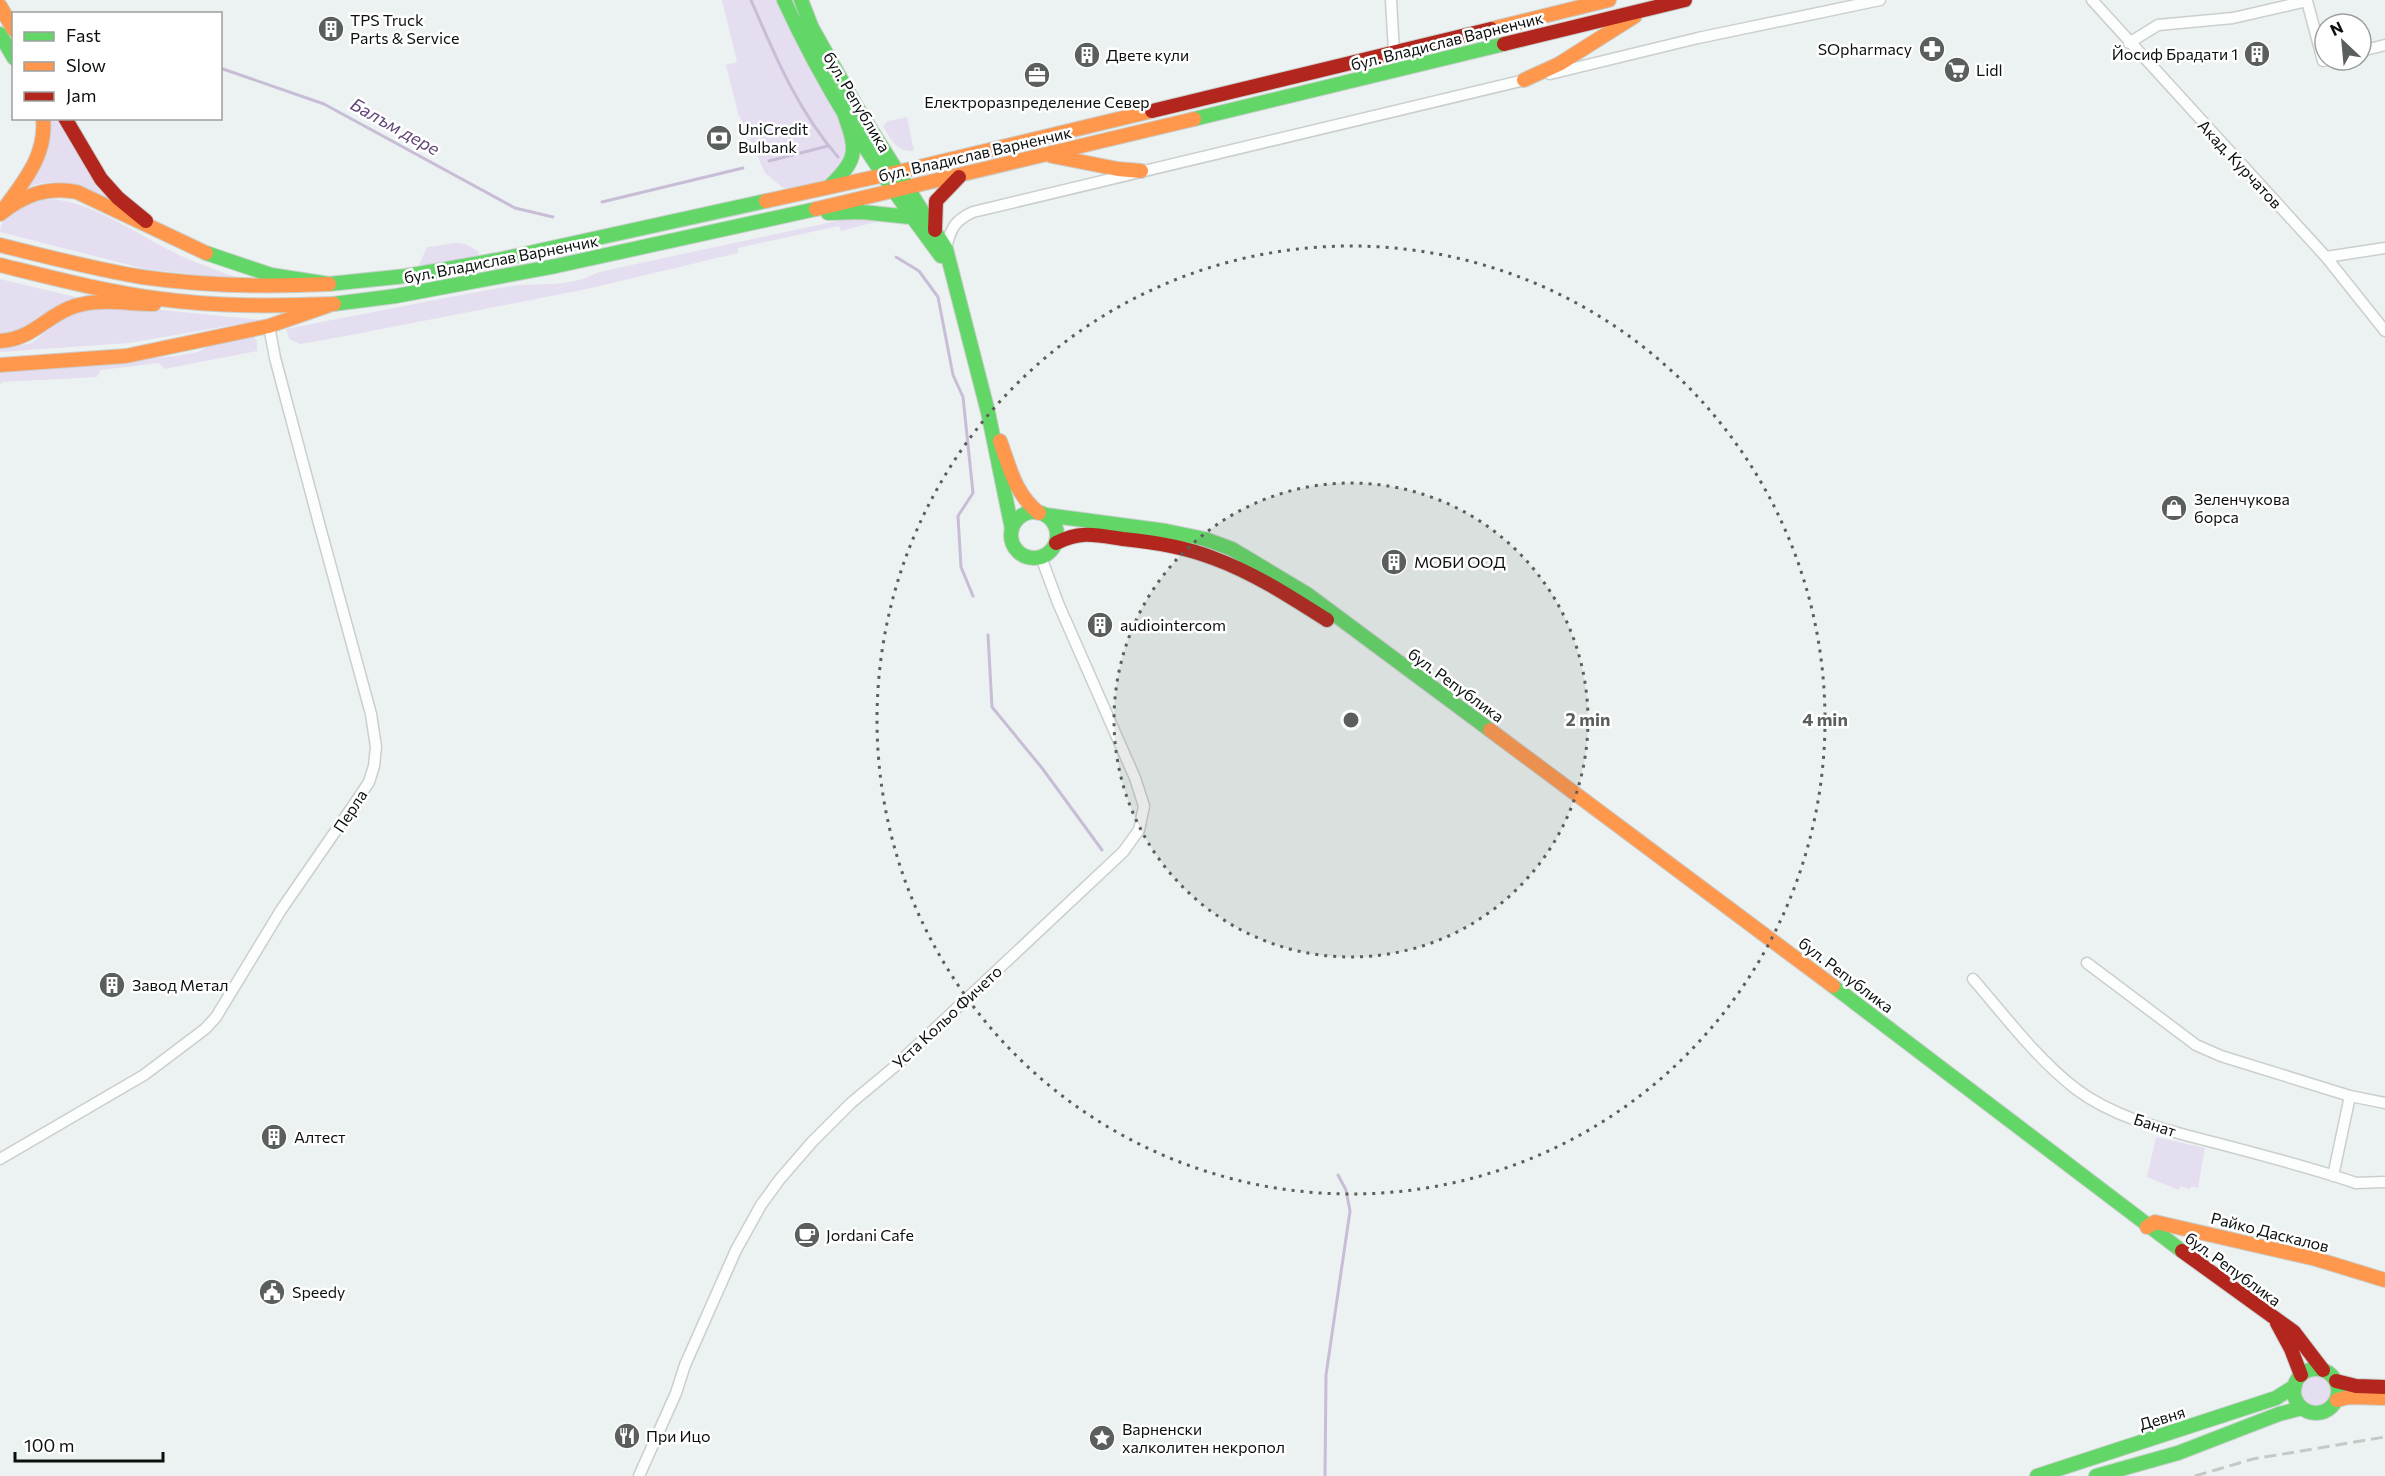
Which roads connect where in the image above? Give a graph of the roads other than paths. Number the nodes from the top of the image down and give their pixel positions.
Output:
1 (784, 0) edge
2 (801, 0) edge
3 (1391, 0) edge
4 (1609, 0) edge
5 (1685, 0) edge
6 (1880, 0) edge
7 (2092, 0) edge
8 (2307, 1) edge
9 (0, 6) edge
10 (1644, 10) junction
11 (2313, 21) edge
12 (12, 27) edge
13 (0, 34) edge
14 (2129, 44) junction
15 (1394, 52) junction
16 (12, 55) edge
17 (1524, 80) junction
18 (845, 116) junction
19 (43, 120) edge
20 (66, 120) edge
21 (1045, 155) junction
22 (1141, 171) junction
23 (898, 172) junction
24 (882, 175) junction
25 (961, 175) junction
26 (831, 185) junction
27 (909, 188) junction
28 (893, 191) junction
29 (0, 214) edge
30 (788, 214) junction
31 (910, 217) junction
32 (935, 230) junction
33 (162, 234) junction
34 (0, 245) edge
35 (2385, 248) edge
36 (946, 249) junction
37 (2326, 257) junction
38 (0, 265) edge
39 (953, 273) junction
40 (329, 284) junction
41 (182, 302) junction
42 (334, 304) junction
43 (269, 326) junction
44 (2385, 331) edge
45 (0, 341) edge
46 (0, 365) edge
47 (988, 412) junction
48 (1043, 514) junction
49 (1012, 529) junction
50 (1056, 543) junction
51 (1041, 556) junction
52 (1394, 660) junction
53 (2087, 963) dead end
54 (1973, 979) dead end
55 (2350, 1096) junction
56 (2385, 1103) edge
57 (0, 1159) edge
58 (2333, 1176) junction
59 (2385, 1182) edge
60 (2147, 1227) junction
61 (2385, 1280) edge
62 (2276, 1320) junction
63 (2323, 1370) junction
64 (2298, 1381) junction
65 (2336, 1381) junction
66 (2385, 1387) edge
67 (2385, 1398) edge
68 (2337, 1400) junction
69 (2302, 1408) junction
70 (639, 1476) edge
71 (2037, 1476) edge
72 (2096, 1476) edge

1 - 18 main road, бул. Република
2 - 23 main road, бул. Република
3 - 15 street
4 - 15 main road, бул. Владислав Варненчик
5 - 10 main road, бул. Владислав Варненчик
6 - 17 street
7 - 14 street, Акад. Курчатов
8 - 11 street
8 - 14 street
9 - 12 main road
10 - 17 main road
10 - 21 main road, бул. Владислав Варненчик
13 - 16 main road
14 - 37 street, Акад. Курчатов
15 - 23 main road, бул. Владислав Варненчик
17 - 22 street
18 - 24 main road, бул. Република
18 - 26 main road
19 - 29 main road
20 - 33 main road
21 - 22 main road
21 - 25 main road, бул. Владислав Варненчик
22 - 36 street
23 - 24 main road, бул. Владислав Варненчик
23 - 27 main road, бул. Република
24 - 26 main road, бул. Владислав Варненчик
24 - 28 main road, бул. Република
25 - 27 main road, бул. Владислав Варненчик
25 - 32 main road
26 - 40 main road, бул. Владислав Варненчик
27 - 28 main road, бул. Владислав Варненчик
27 - 32 main road, бул. Република
28 - 30 main road, бул. Владислав Варненчик
28 - 31 main road, бул. Република
29 - 33 main road
30 - 31 main road
30 - 42 main road, бул. Владислав Варненчик
31 - 39 main road, бул. Република
32 - 36 main road, бул. Република
33 - 40 main road
34 - 40 main road
35 - 37 street
36 - 39 main road, бул. Република
37 - 44 street, Акад. Курчатов
38 - 41 main road
39 - 47 main road, бул. Република
41 - 42 main road
41 - 45 main road
42 - 43 main road, бул. Владислав Варненчик
43 - 46 main road, бул. Владислав Варненчик
43 - 57 street, Перла
47 - 48 main road, бул. Република
47 - 49 main road, бул. Република
48 - 49 main road
48 - 50 main road, бул. Република
48 - 52 main road, бул. Република
49 - 51 main road, бул. Република
50 - 51 main road, бул. Република
50 - 52 main road, бул. Република
51 - 70 street, Уста Кольо Фичето
52 - 60 main road, бул. Република
53 - 55 street
54 - 58 street, Банат
55 - 56 street
55 - 58 street
58 - 59 street, Банат
60 - 61 main road, Райко Даскалов
60 - 62 main road, бул. Република
62 - 63 main road, бул. Република
62 - 64 main road, бул. Република
63 - 64 main road
63 - 65 main road
64 - 69 main road
64 - 71 main road, Девня
65 - 66 main road
65 - 68 main road
67 - 68 main road
68 - 69 main road
69 - 72 main road

